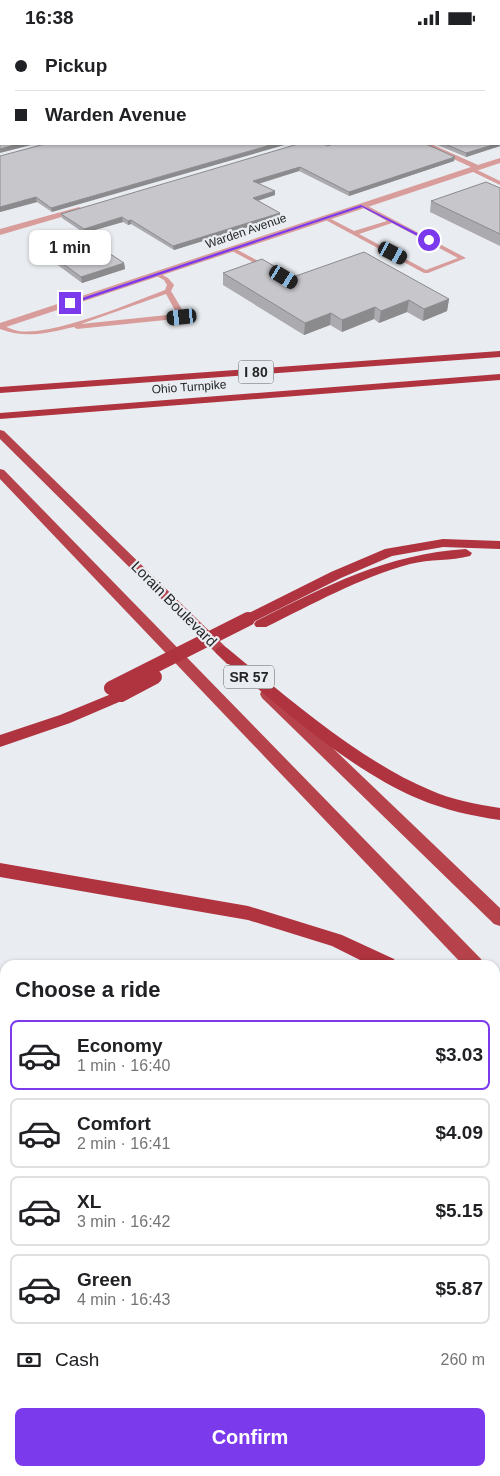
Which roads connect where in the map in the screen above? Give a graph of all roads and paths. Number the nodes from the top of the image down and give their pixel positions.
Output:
1 (427, 145) edge
2 (500, 160) edge
3 (474, 168) junction
4 (500, 183) edge
5 (362, 205) junction
6 (85, 207) edge
7 (325, 218) junction
8 (392, 221) junction
9 (0, 232) edge
10 (355, 233) junction
11 (232, 249) junction
12 (274, 271) edge
13 (157, 274) junction
14 (168, 291) junction
15 (0, 327) edge
16 (52, 330) junction
17 (500, 354) edge
18 (500, 377) edge
19 (0, 390) edge
20 (0, 415) edge
21 (0, 433) edge
22 (0, 472) edge
23 (500, 545) edge
24 (500, 555) edge
25 (253, 623) junction
26 (222, 651) junction
27 (116, 691) junction
28 (0, 732) edge
29 (0, 741) edge
30 (500, 814) edge
31 (0, 870) edge
32 (500, 919) edge
33 (378, 960) edge
34 (470, 960) edge

1 - 3 street
2 - 3 street, Warden Avenue
3 - 4 lane
3 - 5 street, Warden Avenue
5 - 7 street, Warden Avenue
5 - 8 lane
6 - 9 street
7 - 10 lane
7 - 11 street, Warden Avenue
8 - 10 lane
8 - 10 lane
11 - 12 lane
11 - 13 street, Warden Avenue
13 - 14 lane
13 - 15 street, Warden Avenue
14 - 16 lane
14 - 16 lane
15 - 16 lane
17 - 19 highway, Ohio Turnpike / I 80
18 - 20 highway, Ohio Turnpike / I 80
21 - 26 highway, Lorain Boulevard / SR 57
22 - 34 highway, SR 57
23 - 25 highway
24 - 25 highway
25 - 27 highway, bridge
26 - 30 highway
26 - 32 highway, Lorain Boulevard / SR 57
27 - 28 highway
27 - 29 highway
31 - 33 highway

